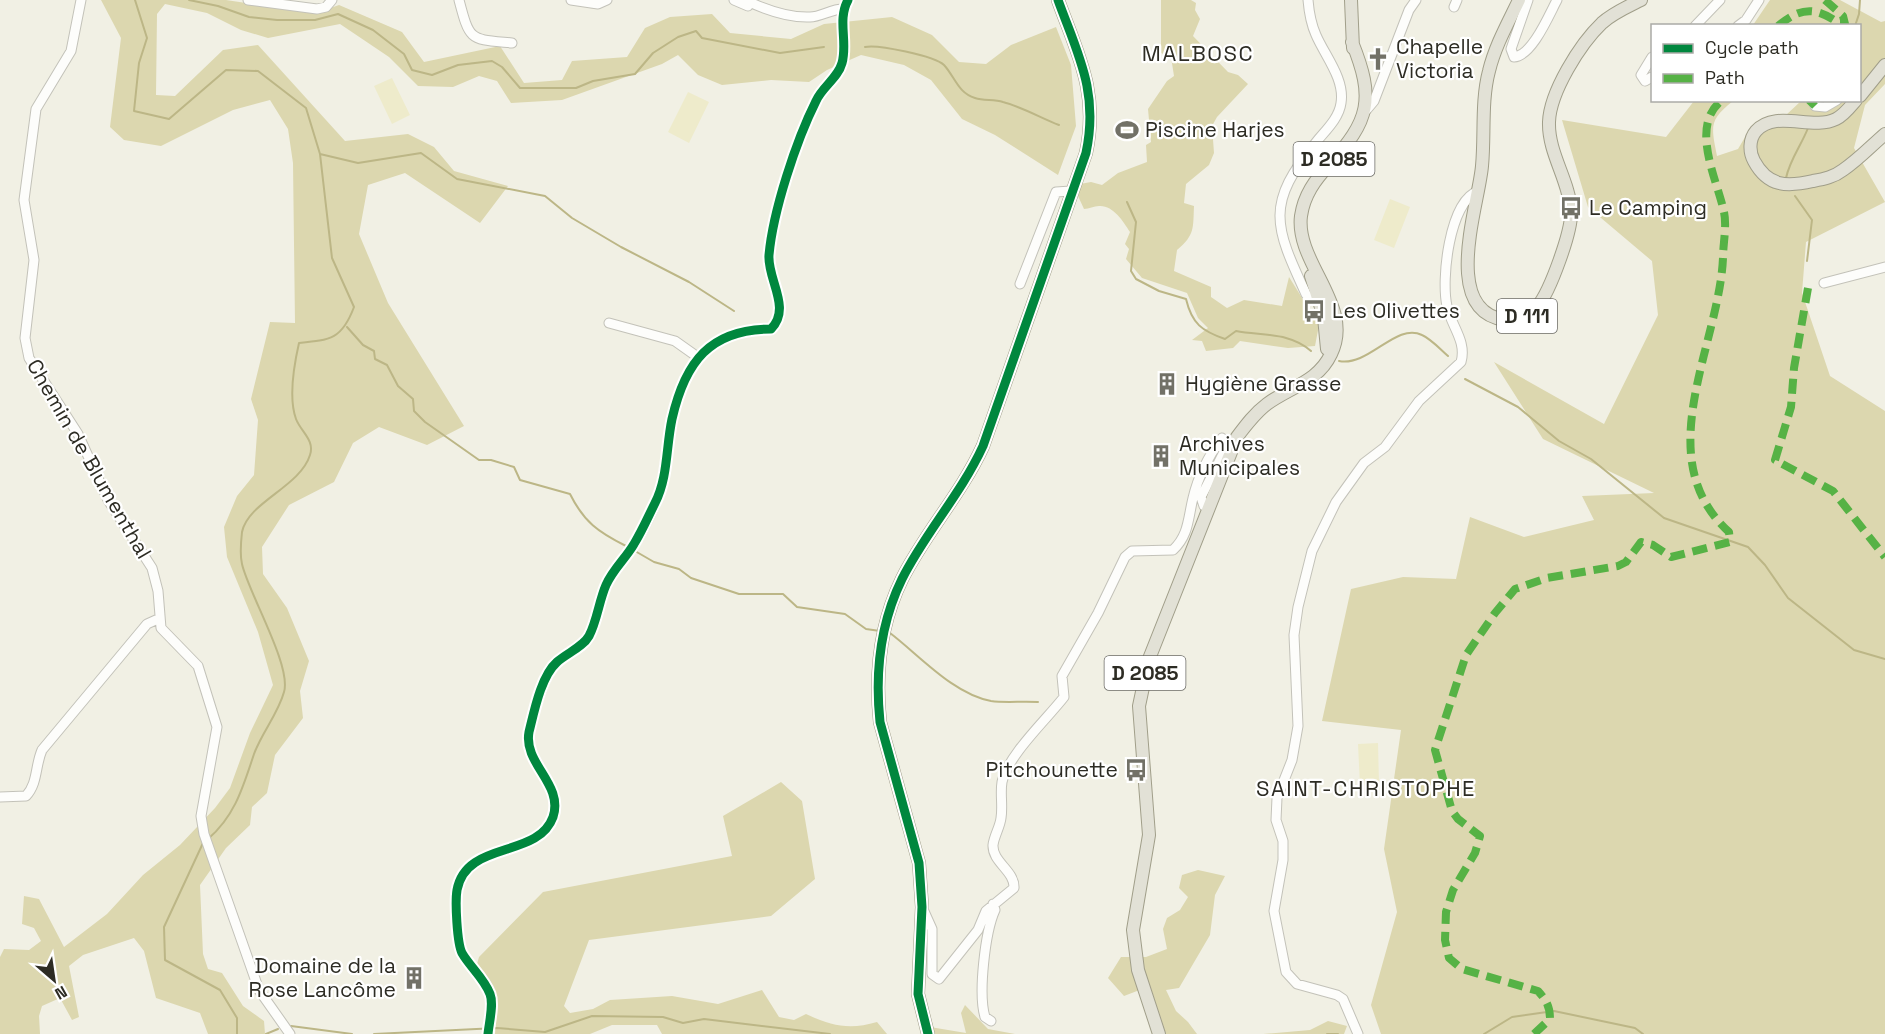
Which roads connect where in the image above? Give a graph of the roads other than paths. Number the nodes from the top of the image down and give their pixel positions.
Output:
1 (81, 0) edge
2 (248, 0) edge
3 (332, 0) edge
4 (459, 0) edge
5 (571, 0) edge
6 (607, 0) edge
7 (734, 0) edge
8 (745, 0) edge
9 (848, 0) edge
10 (1058, 0) edge
11 (1308, 0) edge
12 (1351, 0) edge
13 (1416, 0) edge
14 (1520, 0) edge
15 (1528, 0) edge
16 (1557, 0) edge
17 (1641, 0) edge
18 (1720, 0) edge
19 (1759, 0) edge
20 (760, 7) junction
21 (843, 9) junction
22 (1697, 24) edge
23 (1741, 24) edge
24 (1352, 42) junction
25 (512, 43) dead end
26 (1651, 60) edge
27 (1885, 65) edge
28 (1651, 78) edge
29 (1862, 92) edge
30 (1833, 102) edge
31 (1854, 102) edge
32 (1815, 106) dead end
33 (1363, 114) junction
34 (1885, 135) edge
35 (1071, 191) junction
36 (1478, 191) junction
37 (1885, 267) edge
38 (1824, 283) dead end
39 (1020, 284) dead end
40 (1324, 299) junction
41 (609, 323) dead end
42 (699, 358) junction
43 (1324, 365) junction
44 (1209, 509) junction
45 (158, 619) junction
46 (0, 797) edge
47 (993, 904) junction
48 (922, 907) junction
49 (991, 1021) dead end
50 (489, 1024) dead end
51 (290, 1034) edge
52 (928, 1034) edge
53 (1159, 1034) edge
54 (1358, 1034) edge

1 - 45 street, Chemin de Blumenthal
2 - 3 street
4 - 25 street
5 - 6 street
7 - 20 street
8 - 20 street
9 - 21 street
10 - 35 main road
11 - 40 street
12 - 24 main road, D 2085
13 - 33 street
14 - 36 main road, D 111
15 - 16 street
17 - 36 main road, D 111
18 - 22 street
19 - 23 street
20 - 21 street
21 - 42 street
24 - 33 main road, D 2085
24 - 40 main road, D 2085
26 - 28 street
27 - 29 main road
30 - 32 street
31 - 34 main road
33 - 40 main road, D 2085
35 - 39 street
35 - 48 main road
36 - 54 street
37 - 38 street
40 - 43 main road, D 2085
40 - 43 main road, D 2085
41 - 42 street
42 - 50 street
43 - 44 main road, D 2085
44 - 47 street
44 - 53 main road, D 2085
45 - 46 street
45 - 51 street
47 - 48 street
47 - 49 street
48 - 52 main road

